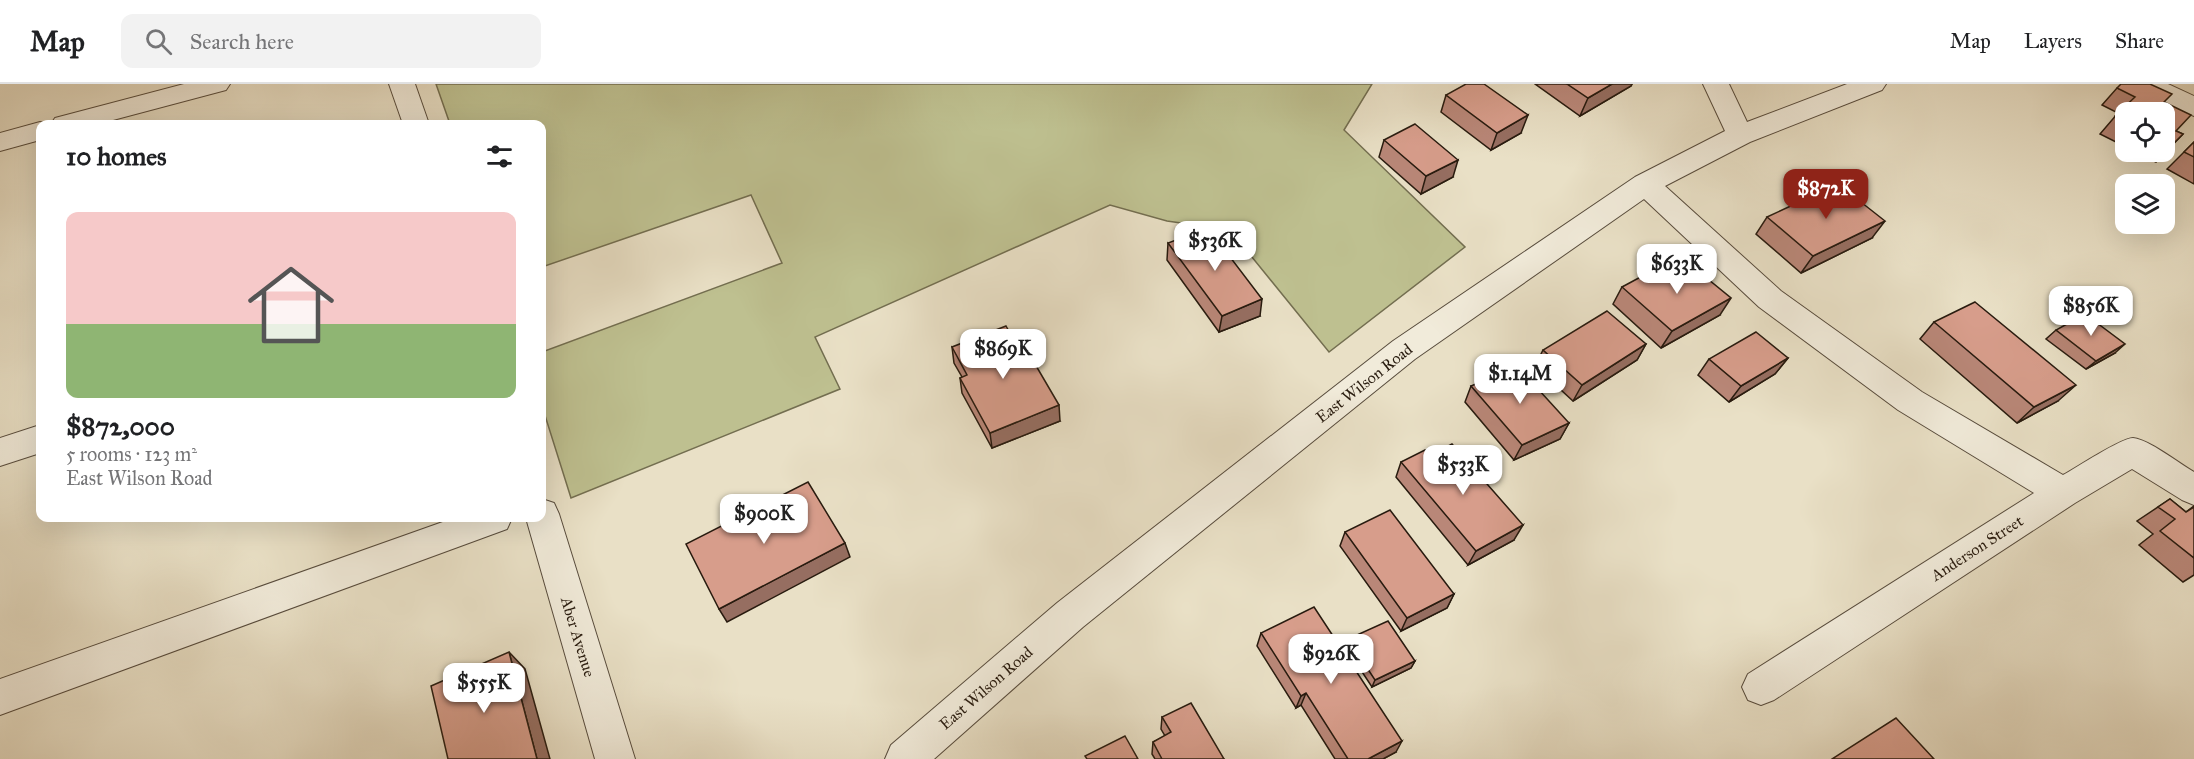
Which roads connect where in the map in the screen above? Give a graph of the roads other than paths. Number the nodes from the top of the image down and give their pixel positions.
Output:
1 (217, 84) edge
2 (402, 84) edge
3 (1716, 84) edge
4 (1873, 84) edge
5 (2145, 84) edge
6 (2194, 107) edge
7 (80, 120) edge
8 (415, 120) edge
9 (36, 132) edge
10 (1740, 135) junction
11 (0, 142) edge
12 (1646, 184) junction
13 (36, 440) edge
14 (0, 452) edge
15 (2194, 490) edge
16 (2062, 493) junction
17 (484, 522) edge
18 (544, 522) edge
19 (1761, 687) dead end
20 (0, 697) edge
21 (615, 759) edge
22 (905, 759) edge

1 - 7 street
2 - 8 street
3 - 10 street
4 - 10 street, East Wilson Road
5 - 6 street
9 - 11 street
10 - 12 street, East Wilson Road
12 - 16 street
12 - 22 street, East Wilson Road
13 - 14 street
15 - 16 street, Anderson Street
16 - 19 street, Anderson Street
17 - 20 street
18 - 21 street, Aber Avenue

